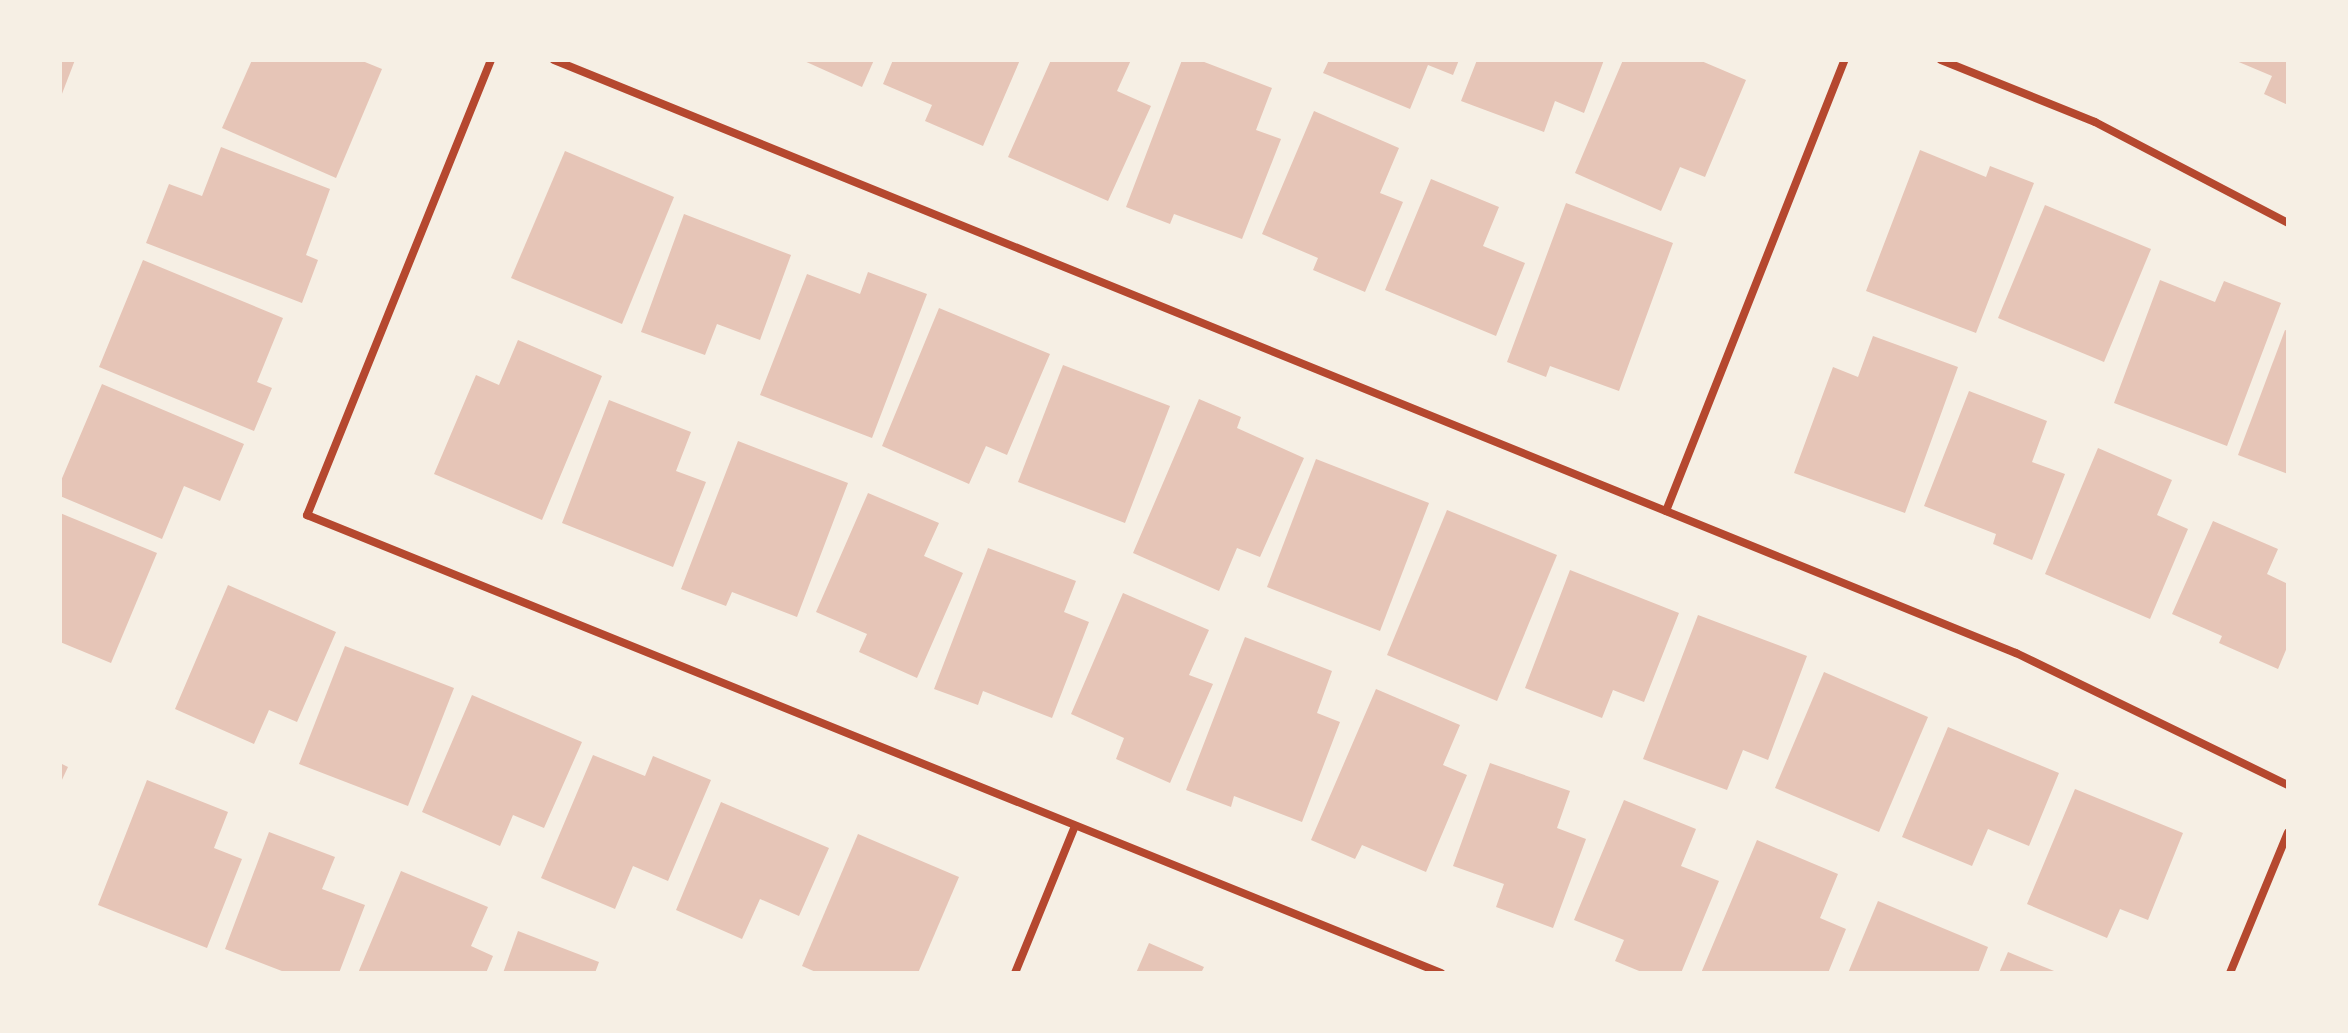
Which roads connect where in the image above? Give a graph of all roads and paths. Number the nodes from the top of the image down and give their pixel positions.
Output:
1 (491, 60) edge
2 (554, 60) edge
3 (1845, 60) edge
4 (1941, 60) edge
5 (2288, 223) edge
6 (1666, 511) junction
7 (2288, 785) edge
8 (1075, 826) junction
9 (2288, 832) edge
10 (1015, 973) edge
11 (1441, 973) edge
12 (2230, 973) edge

1 - 8 street
2 - 6 street
3 - 6 street
4 - 5 street
6 - 7 street
8 - 10 street
8 - 11 street
9 - 12 street

